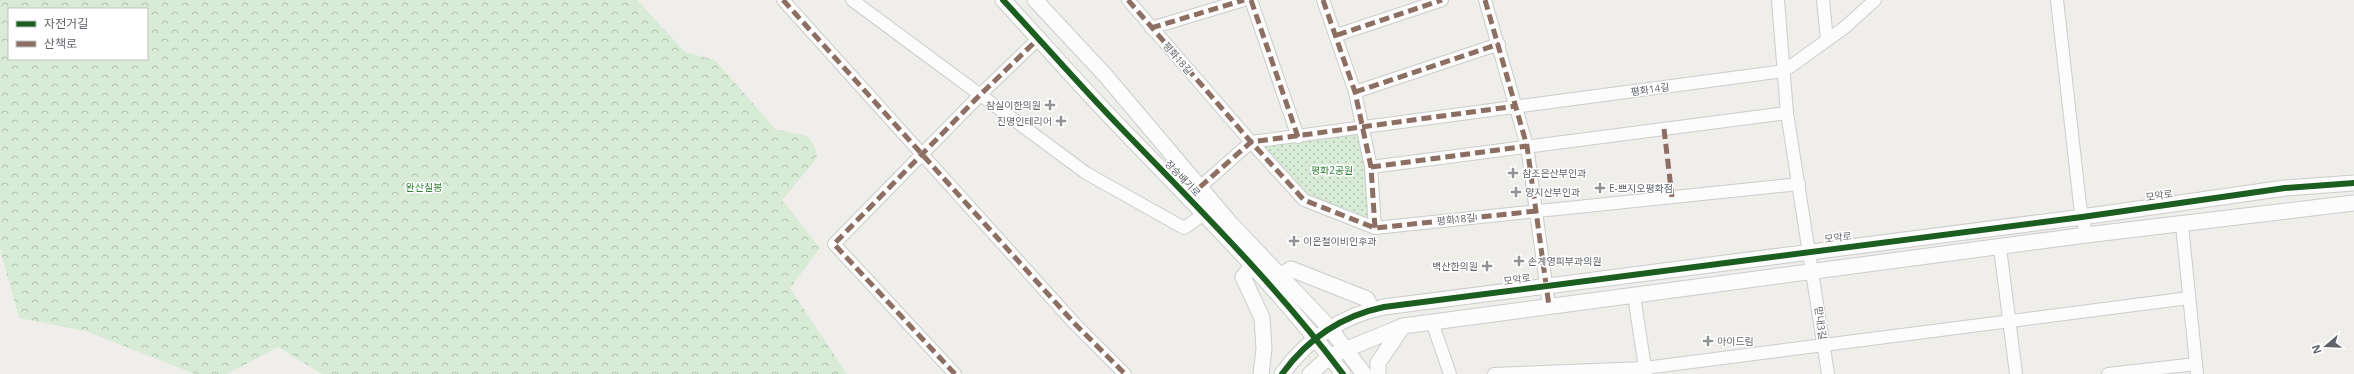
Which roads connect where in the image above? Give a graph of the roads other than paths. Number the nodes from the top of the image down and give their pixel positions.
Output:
1 (783, 0) edge
2 (852, 0) edge
3 (1003, 0) edge
4 (1035, 0) edge
5 (1128, 0) edge
6 (1244, 0) edge
7 (1251, 0) edge
8 (1323, 0) edge
9 (1442, 0) edge
10 (1484, 0) edge
11 (1778, 0) edge
12 (1823, 0) edge
13 (1875, 0) edge
14 (2057, 0) edge
15 (1152, 28) junction
16 (1337, 35) junction
17 (1038, 38) junction
18 (1827, 40) junction
19 (1499, 44) junction
20 (1784, 71) junction
21 (1356, 92) junction
22 (981, 94) junction
23 (1516, 106) junction
24 (1787, 113) junction
25 (1363, 128) junction
26 (1298, 137) junction
27 (1251, 142) junction
28 (1527, 146) junction
29 (921, 155) junction
30 (1371, 167) junction
31 (2354, 183) edge
32 (1799, 184) junction
33 (1200, 187) junction
34 (2354, 203) edge
35 (1537, 211) junction
36 (1204, 214) junction
37 (2082, 217) junction
38 (2182, 225) junction
39 (1375, 228) junction
40 (2086, 235) junction
41 (2000, 248) junction
42 (1810, 250) junction
43 (1252, 266) junction
44 (1813, 272) junction
45 (1281, 275) junction
46 (1546, 285) junction
47 (1634, 296) junction
48 (2189, 298) junction
49 (1548, 306) junction
50 (1372, 309) junction
51 (1432, 322) junction
52 (2010, 322) junction
53 (1402, 326) junction
54 (1329, 327) junction
55 (1314, 338) junction
56 (1824, 345) junction
57 (1347, 349) junction
58 (1330, 356) junction
59 (2197, 369) edge
60 (1646, 371) edge
61 (955, 374) edge
62 (1125, 374) edge
63 (1261, 374) edge
64 (1282, 374) edge
65 (1310, 374) edge
66 (1343, 374) edge
67 (1364, 374) edge
68 (1378, 374) edge
69 (1450, 374) edge
70 (1494, 374) edge
71 (1828, 374) edge
72 (2016, 374) edge
73 (2108, 374) edge

1 - 29 street
2 - 22 street
3 - 17 street, 장승배기로
4 - 33 street, 장승배기로
5 - 15 street, 평화18길
6 - 15 street
7 - 26 street
8 - 16 street
9 - 16 street
10 - 19 street
11 - 20 street
12 - 18 street
13 - 18 street
14 - 37 street
15 - 27 street, 평화18길
16 - 21 street
17 - 22 street
17 - 36 street, 장승배기로
18 - 20 street
19 - 21 street
19 - 23 street
20 - 23 street, 평화14길
20 - 24 street
21 - 25 street
22 - 29 street
22 - 36 street
23 - 25 street
23 - 28 street
24 - 28 street
24 - 32 street
25 - 26 street
25 - 30 street
26 - 27 street
27 - 33 street
27 - 39 street, 평화18길
28 - 30 street
28 - 35 street
29 - 61 street
29 - 62 street
30 - 39 street
31 - 37 street, 모악로
32 - 35 street
32 - 42 street
33 - 45 street, 장승배기로
34 - 38 street
35 - 39 street, 평화18길
35 - 46 street
36 - 43 street, 장승배기로
37 - 40 street
37 - 42 street, 모악로
38 - 40 street
38 - 48 street
40 - 41 street
41 - 44 street
41 - 52 street
42 - 44 street
42 - 46 street, 모악로
43 - 55 street, 장승배기로
43 - 63 street
44 - 47 street
44 - 56 street, 맏내3길
45 - 50 street
45 - 54 street, 장승배기로
46 - 49 street
46 - 50 street, 모악로
47 - 49 street
47 - 60 street
48 - 52 street
48 - 59 street
49 - 51 street
50 - 54 street, 모악로
51 - 53 street
51 - 69 street
52 - 56 street
52 - 72 street
53 - 57 street
53 - 68 street
54 - 55 street, 모악로
54 - 57 street, 장승배기로
55 - 58 street, 장승배기로
55 - 64 street, 모악로
56 - 60 street
56 - 71 street, 맏내3길
57 - 58 street
57 - 67 street, 장승배기로
58 - 65 street
58 - 66 street, 장승배기로
59 - 73 street
60 - 70 street

